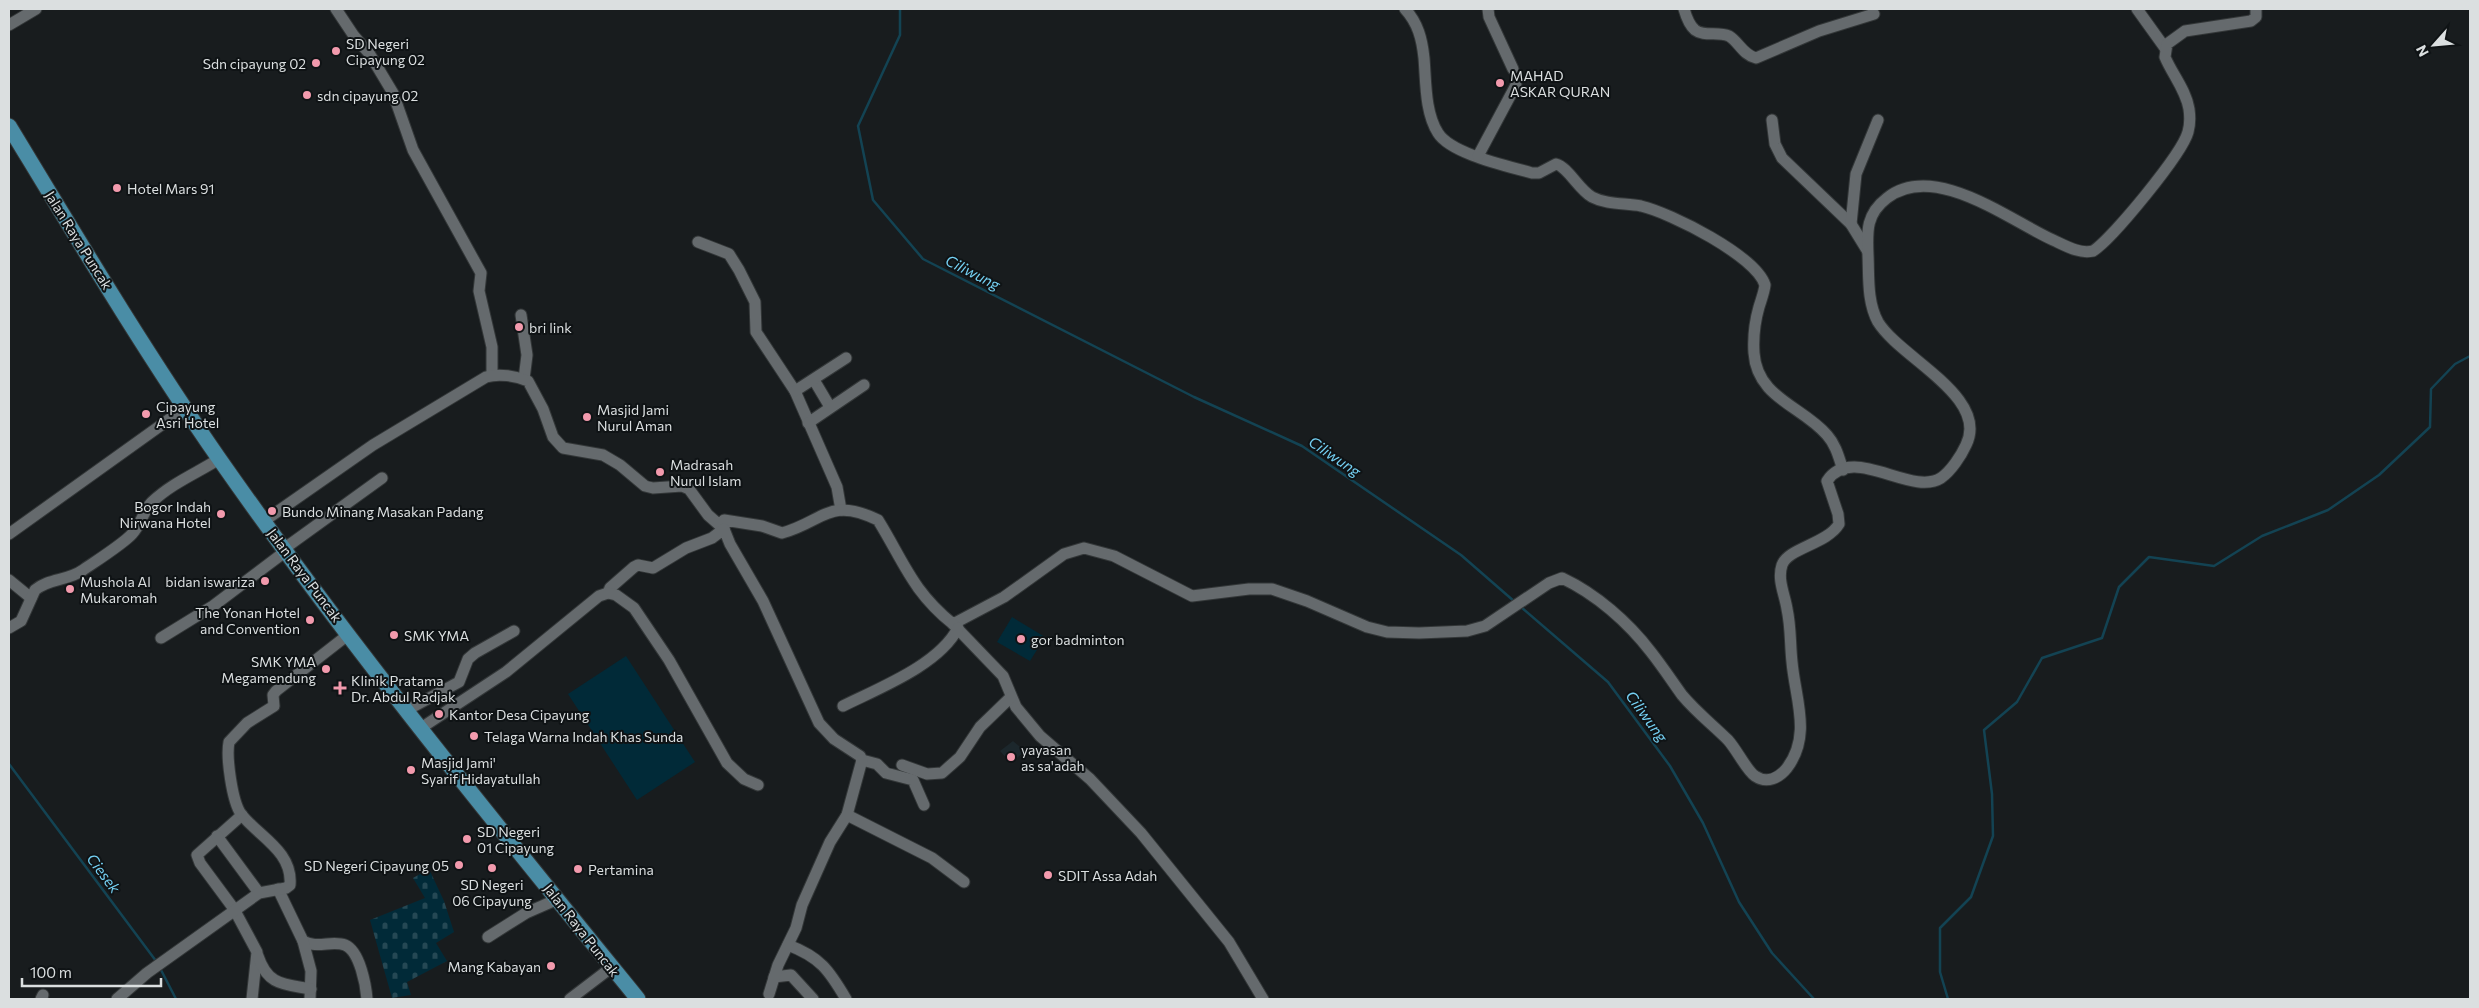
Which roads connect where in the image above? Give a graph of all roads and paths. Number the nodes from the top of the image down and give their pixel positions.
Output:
1 (36, 9) edge
2 (336, 9) edge
3 (1405, 9) edge
4 (1488, 9) edge
5 (1684, 9) edge
6 (2137, 9) edge
7 (2256, 9) edge
8 (1874, 14) dead end
9 (9, 25) edge
10 (2165, 48) junction
11 (1513, 69) dead end
12 (1516, 85) dead end
13 (1772, 120) dead end
14 (1878, 120) dead end
15 (9, 126) edge
16 (1478, 156) junction
17 (1851, 224) junction
18 (698, 242) dead end
19 (1868, 252) junction
20 (521, 315) dead end
21 (846, 358) dead end
22 (492, 375) junction
23 (524, 379) junction
24 (814, 380) junction
25 (864, 385) dead end
26 (795, 391) junction
27 (185, 408) junction
28 (830, 408) junction
29 (808, 423) junction
30 (220, 459) junction
31 (1842, 470) junction
32 (382, 478) dead end
33 (841, 510) junction
34 (264, 521) junction
35 (724, 528) junction
36 (9, 534) edge
37 (286, 550) junction
38 (9, 580) edge
39 (608, 593) junction
40 (31, 598) junction
41 (956, 626) junction
42 (9, 628) edge
43 (514, 631) dead end
44 (349, 634) junction
45 (161, 638) dead end
46 (1011, 697) junction
47 (843, 706) dead end
48 (407, 710) junction
49 (421, 728) junction
50 (862, 760) junction
51 (902, 765) dead end
52 (758, 784) dead end
53 (924, 805) dead end
54 (242, 815) junction
55 (847, 815) junction
56 (217, 836) junction
57 (964, 882) dead end
58 (278, 889) junction
59 (259, 893) junction
60 (558, 899) junction
61 (234, 909) junction
62 (488, 937) dead end
63 (303, 941) junction
64 (788, 945) junction
65 (257, 952) junction
66 (612, 967) junction
67 (774, 977) junction
68 (311, 994) edge
69 (769, 994) dead end
70 (117, 999) edge
71 (252, 999) edge
72 (367, 999) edge
73 (570, 999) edge
74 (638, 999) edge
75 (812, 999) edge
76 (846, 999) edge
77 (1263, 999) edge

1 - 9 street
2 - 22 street
3 - 16 street
4 - 11 street
5 - 8 street
6 - 10 street
7 - 10 street
10 - 19 street
12 - 16 street
13 - 17 street
14 - 17 street
15 - 27 highway, Jalan Raya Puncak
16 - 31 street
17 - 19 street
18 - 26 street
19 - 31 street
20 - 23 street
21 - 24 street
22 - 23 street
22 - 34 street
23 - 35 street
24 - 26 street
24 - 28 street
25 - 28 street
26 - 29 street
27 - 30 highway, Jalan Raya Puncak
27 - 36 street
28 - 29 street
29 - 33 street
30 - 34 highway, Jalan Raya Puncak
30 - 40 street
31 - 41 street
32 - 37 street
33 - 35 street
33 - 41 street
34 - 37 highway, Jalan Raya Puncak
35 - 39 street
35 - 50 street
37 - 44 highway, Jalan Raya Puncak
37 - 45 street
38 - 40 street
39 - 49 street
39 - 52 street
40 - 42 street
41 - 46 street
41 - 47 street
43 - 48 street
44 - 48 highway, Jalan Raya Puncak
44 - 54 street
46 - 51 street
46 - 77 street
48 - 49 highway, Jalan Raya Puncak
49 - 60 highway, Jalan Raya Puncak
50 - 53 street
50 - 55 street
54 - 56 street
54 - 58 street
55 - 57 street
55 - 64 street
56 - 59 street
56 - 61 street
58 - 59 street
58 - 63 street
59 - 61 street
60 - 62 street
60 - 66 highway, Jalan Raya Puncak
61 - 65 street
61 - 70 street
63 - 68 street
63 - 72 street
64 - 67 street
64 - 76 street
65 - 68 street
65 - 71 street
66 - 73 street
66 - 74 highway, Jalan Raya Puncak
67 - 69 street
67 - 75 street

